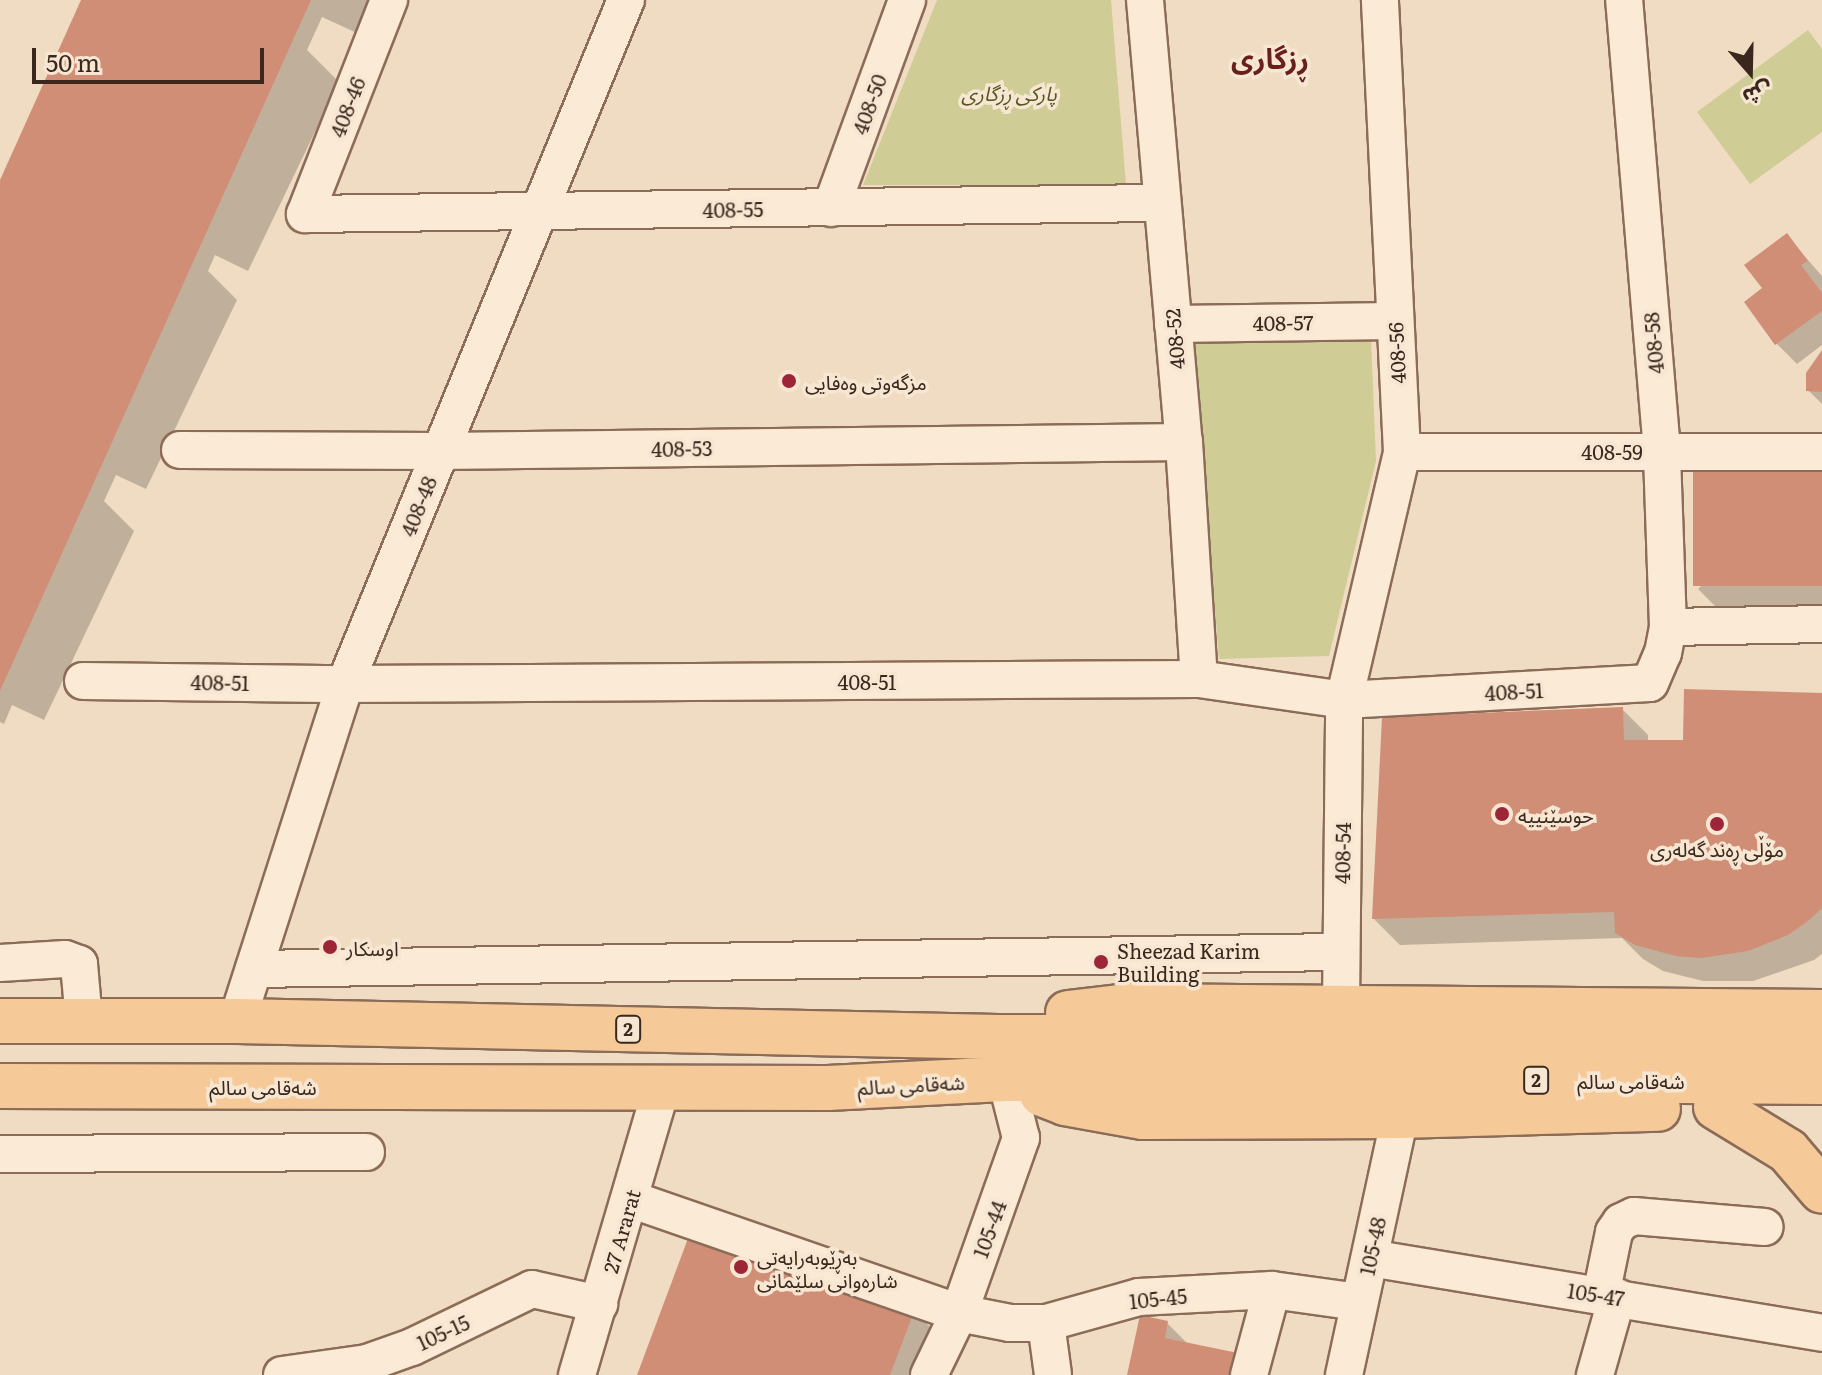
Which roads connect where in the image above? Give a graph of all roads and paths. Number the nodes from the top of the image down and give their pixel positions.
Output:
1 (389, 0) edge
2 (626, 0) edge
3 (907, 0) edge
4 (1145, 0) edge
5 (1380, 0) edge
6 (1624, 0) edge
7 (1161, 203) junction
8 (831, 208) junction
9 (539, 212) junction
10 (305, 214) joint
11 (1394, 321) junction
12 (1173, 324) junction
13 (1184, 442) junction
14 (180, 450) dead end
15 (441, 451) junction
16 (1662, 451) junction
17 (1402, 452) junction
18 (1822, 452) edge
19 (1822, 624) edge
20 (1668, 627) junction
21 (1199, 679) junction
22 (83, 681) dead end
23 (1650, 683) joint
24 (345, 684) junction
25 (1344, 700) junction
26 (1341, 952) junction
27 (0, 963) edge
28 (254, 969) junction
29 (1822, 987) edge
30 (1341, 1006) junction
31 (1728, 1012) junction
32 (1822, 1012) edge
33 (0, 1021) edge
34 (84, 1021) junction
35 (237, 1021) junction
36 (998, 1037) junction
37 (1822, 1045) edge
38 (1253, 1057) junction
39 (1006, 1079) junction
40 (1822, 1082) edge
41 (0, 1086) edge
42 (662, 1087) junction
43 (1822, 1105) edge
44 (1716, 1107) junction
45 (1400, 1116) junction
46 (366, 1152) dead end
47 (0, 1154) edge
48 (1822, 1191) edge
49 (630, 1199) junction
50 (1765, 1227) dead end
51 (1370, 1258) junction
52 (1272, 1290) junction
53 (1609, 1296) junction
54 (1359, 1302) junction
55 (599, 1304) junction
56 (959, 1313) junction
57 (1046, 1323) junction
58 (1822, 1333) edge
59 (282, 1375) edge
60 (577, 1375) edge
61 (929, 1375) edge
62 (1053, 1375) edge
63 (1249, 1375) edge
64 (1344, 1375) edge
65 (1595, 1375) edge

1 - 10 street, 408-46
2 - 9 street, 408-48
3 - 8 street, 408-50
4 - 7 street, 408-52
5 - 11 street, 408-56
6 - 16 street, 408-58
7 - 8 street, 408-55
7 - 12 street, 408-52
8 - 9 street, 408-55
9 - 10 street, 408-55
9 - 15 street, 408-48
11 - 12 street, 408-57
11 - 17 street, 408-56
12 - 13 street, 408-52
13 - 15 street, 408-53
13 - 21 street, 408-52
14 - 15 street, 408-53
15 - 24 street, 408-48
16 - 17 street, 408-59
16 - 18 street, 408-59
16 - 20 street, 408-58
17 - 25 street, 408-56
19 - 20 street
20 - 23 street, 408-58
21 - 24 street, 408-51
21 - 25 street, 408-51
22 - 24 street, 408-51
23 - 25 street, 408-51
24 - 28 street, 408-48
25 - 26 street, 408-54
26 - 28 street
26 - 30 street, 408-54
27 - 34 street
28 - 35 street, 408-48
29 - 31 main road
30 - 31 main road
30 - 36 main road
31 - 32 main road
33 - 34 main road, شەقامی سالم / 2
34 - 35 main road, شەقامی سالم / 2
35 - 36 main road, شەقامی سالم / 2
36 - 38 main road, شەقامی سالم / 2
37 - 38 main road, شەقامی سالم / 2
38 - 39 main road, شەقامی سالم / 2
38 - 40 main road, شەقامی سالم / 2
39 - 42 main road, شەقامی سالم / 2
39 - 45 main road
39 - 56 street, 105-44
41 - 42 main road, شەقامی سالم / 2
42 - 49 street, 27 Ararat
43 - 44 main road
44 - 45 main road
44 - 48 main road
45 - 51 street, 105-48
46 - 47 street
49 - 55 street, 27 Ararat
49 - 56 street, 105-45
50 - 53 street
51 - 53 street, 105-47
51 - 54 street, 105-48
52 - 54 street, 105-45
52 - 57 street, 105-45
52 - 63 street
53 - 58 street, 105-47
53 - 65 street
54 - 64 street, 105-48
55 - 59 street, 105-15
55 - 60 street, 27 Ararat
56 - 57 street, 105-45
56 - 61 street, 105-44
57 - 62 street

